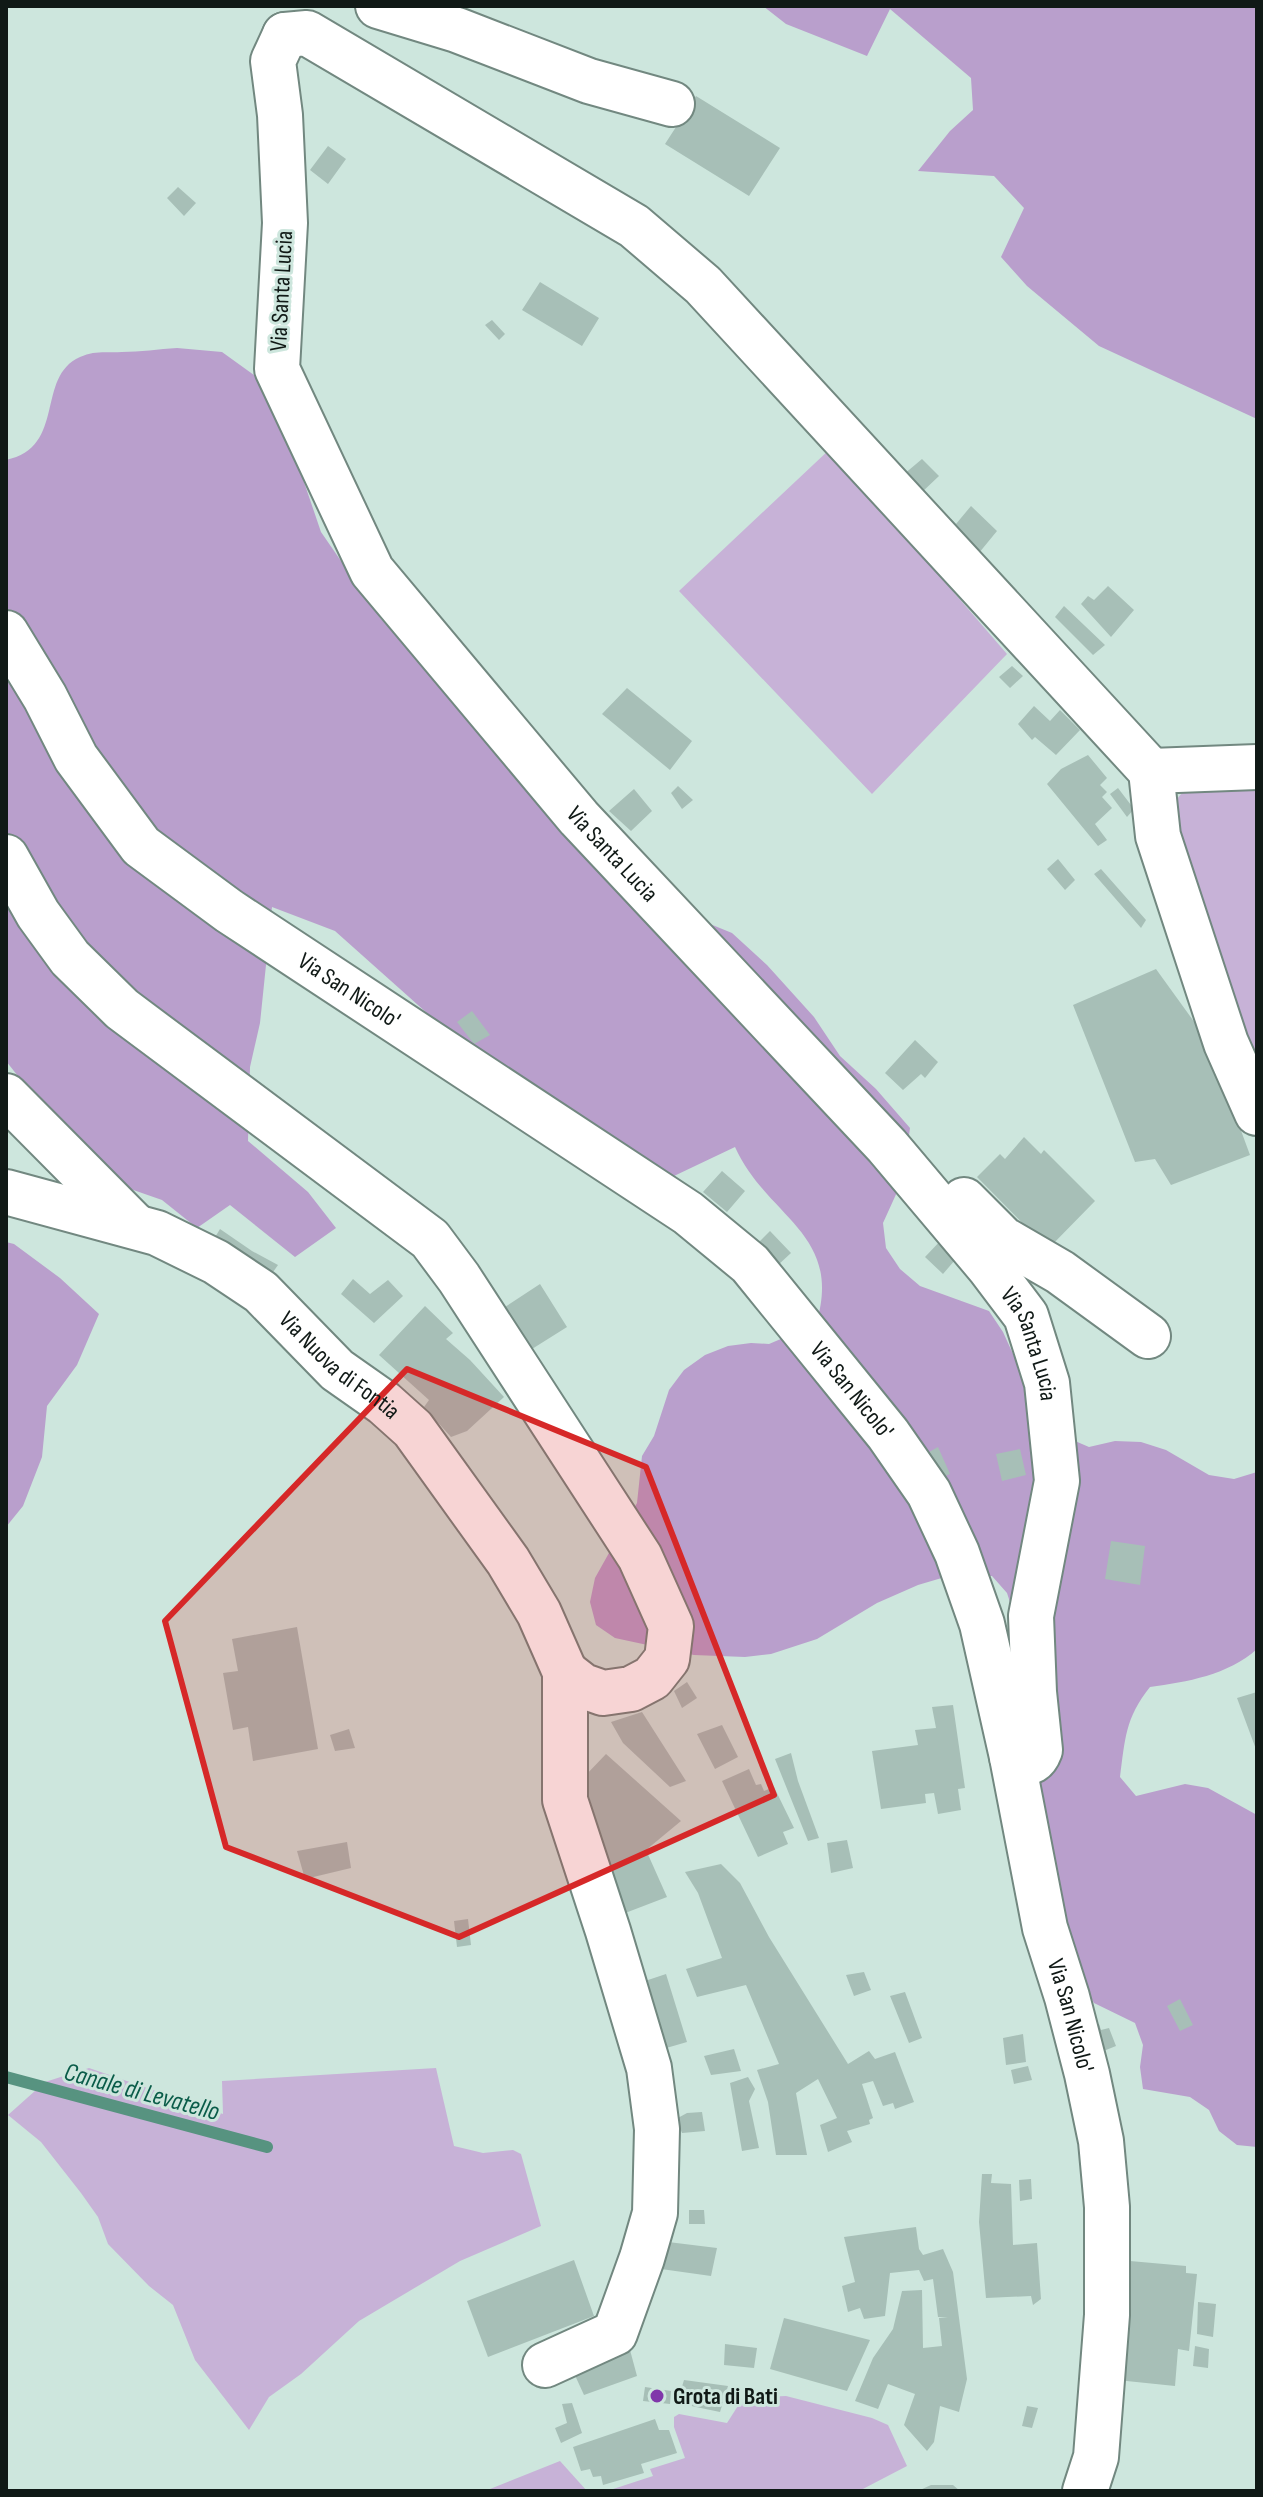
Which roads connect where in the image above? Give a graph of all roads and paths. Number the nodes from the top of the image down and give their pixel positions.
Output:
1 (378, 6) edge
2 (283, 20) edge
3 (672, 104) dead end
4 (6, 633) edge
5 (1257, 767) edge
6 (1151, 771) junction
7 (6, 857) edge
8 (6, 1096) edge
9 (1257, 1113) edge
10 (911, 1175) junction
11 (6, 1192) edge
12 (135, 1225) junction
13 (1148, 1336) dead end
14 (565, 1672) junction
15 (1012, 1757) junction
16 (545, 2365) dead end
17 (1085, 2491) edge

1 - 3 street
2 - 6 street, Via Santa Lucia
2 - 10 street, Via Santa Lucia
4 - 15 street, Via San Nicolo'
5 - 6 street
6 - 9 street
7 - 14 street
8 - 12 street
10 - 13 street
10 - 15 street, Via Santa Lucia
11 - 12 street, Via Nuova di Fontia
12 - 14 street, Via Nuova di Fontia
14 - 16 street
15 - 17 street, Via San Nicolo'

